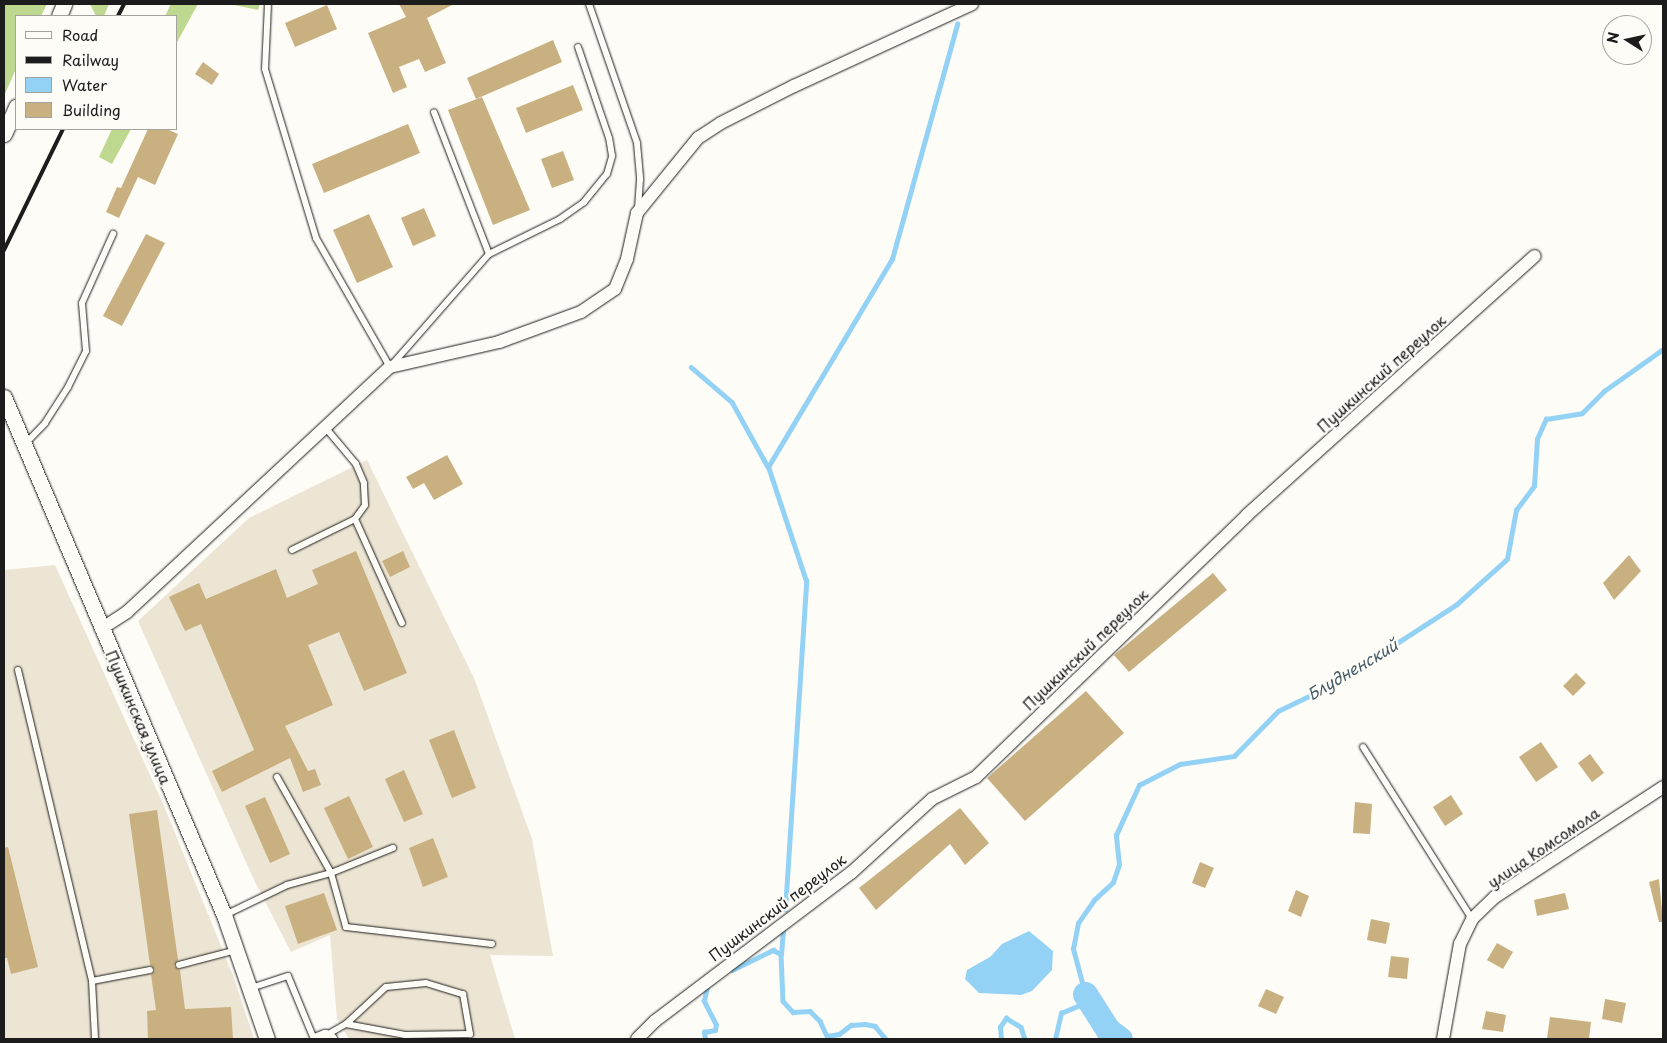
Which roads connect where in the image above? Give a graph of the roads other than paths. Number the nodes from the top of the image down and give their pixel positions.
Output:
1 (268, 4) edge
2 (589, 4) edge
3 (972, 4) edge
4 (578, 47) dead end
5 (15, 109) edge
6 (434, 112) dead end
7 (4, 134) edge
8 (637, 214) junction
9 (114, 234) dead end
10 (489, 254) junction
11 (1535, 256) dead end
12 (390, 366) junction
13 (4, 396) edge
14 (324, 426) junction
15 (24, 445) junction
16 (355, 519) junction
17 (292, 550) dead end
18 (402, 623) dead end
19 (101, 629) junction
20 (18, 670) dead end
21 (1363, 747) dead end
22 (277, 777) dead end
23 (1663, 787) edge
24 (393, 848) dead end
25 (331, 873) junction
26 (224, 915) junction
27 (1472, 919) junction
28 (492, 944) dead end
29 (237, 949) junction
30 (179, 965) dead end
31 (150, 970) dead end
32 (92, 981) junction
33 (252, 988) junction
34 (346, 1024) junction
35 (322, 1038) edge
36 (95, 1039) edge
37 (267, 1039) edge
38 (637, 1039) edge
39 (1443, 1039) edge

1 - 12 lane
2 - 8 lane
3 - 8 street
4 - 10 lane
5 - 7 street
6 - 10 lane
8 - 12 street
9 - 15 lane
10 - 12 lane
11 - 38 street, Пушкинский переулок
12 - 14 street
13 - 15 street, Пушкинская улица
14 - 16 lane
14 - 19 street
15 - 19 street, Пушкинская улица
16 - 17 lane
16 - 18 lane
19 - 26 street, Пушкинская улица
20 - 32 lane
21 - 27 lane
22 - 25 lane
23 - 27 street, улица Комсомола
24 - 25 lane
25 - 26 lane
25 - 28 lane
26 - 29 street, Пушкинская улица
27 - 39 street, улица Комсомола
29 - 30 lane
29 - 33 street, Пушкинская улица
31 - 32 lane
32 - 36 lane
33 - 35 lane
33 - 37 street, Пушкинская улица
34 - 34 lane
34 - 35 lane

